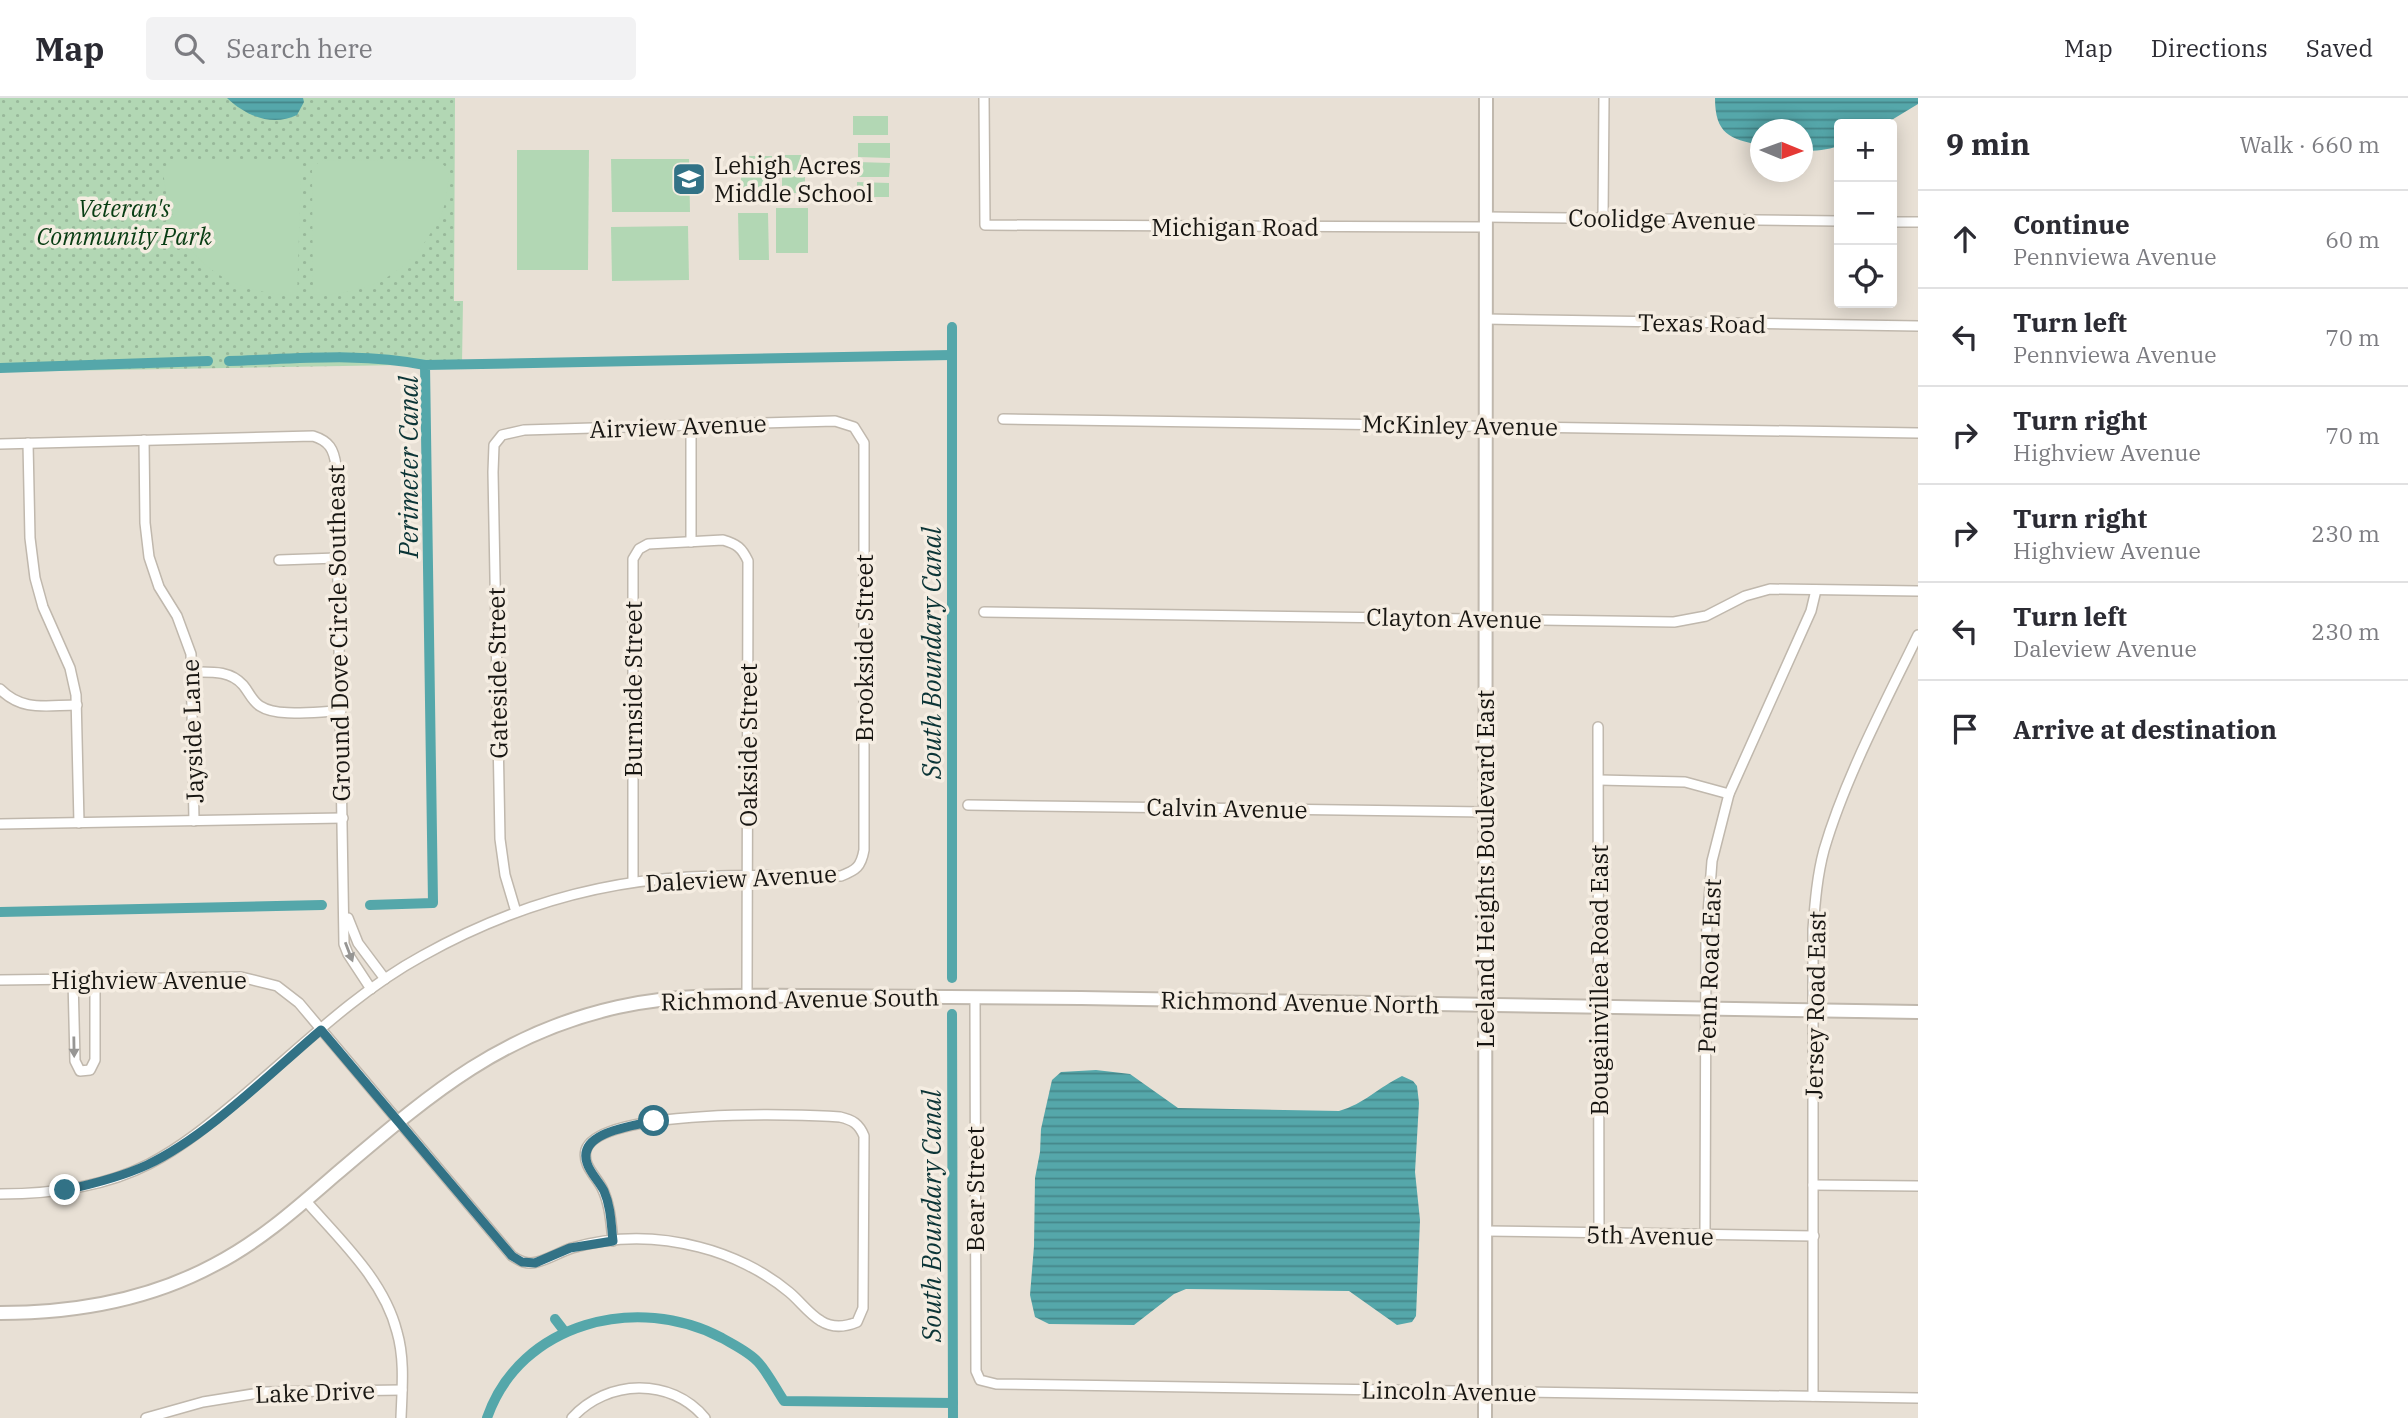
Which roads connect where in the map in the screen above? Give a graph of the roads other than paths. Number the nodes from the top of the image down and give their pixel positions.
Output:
1 (984, 98) edge
2 (1486, 98) edge
3 (1604, 98) edge
4 (1603, 218) junction
5 (1834, 221) edge
6 (1486, 222) junction
7 (1897, 222) edge
8 (1918, 222) edge
9 (1485, 320) junction
10 (1918, 326) edge
11 (1003, 419) dead end
12 (691, 425) junction
13 (1485, 426) junction
14 (855, 427) joint
15 (1918, 433) edge
16 (502, 435) joint
17 (144, 440) junction
18 (28, 443) junction
19 (0, 444) edge
20 (691, 542) junction
21 (337, 558) junction
22 (279, 560) dead end
23 (1816, 590) junction
24 (1918, 591) edge
25 (984, 612) dead end
26 (1485, 619) junction
27 (1918, 635) edge
28 (192, 672) junction
29 (0, 688) edge
30 (76, 705) junction
31 (341, 711) junction
32 (1598, 727) dead end
33 (1599, 780) junction
34 (1729, 793) junction
35 (968, 804) dead end
36 (1485, 812) junction
37 (343, 818) junction
38 (194, 821) junction
39 (79, 823) junction
40 (0, 824) edge
41 (857, 870) joint
42 (748, 877) junction
43 (633, 883) junction
44 (344, 908) junction
45 (516, 912) junction
46 (0, 979) edge
47 (73, 979) junction
48 (94, 979) junction
49 (385, 979) junction
50 (371, 989) junction
51 (747, 996) junction
52 (975, 997) junction
53 (1485, 1004) junction
54 (1599, 1007) junction
55 (1706, 1008) junction
56 (1814, 1010) junction
57 (1918, 1012) edge
58 (321, 1030) junction
59 (398, 1122) junction
60 (1813, 1185) junction
61 (1918, 1186) edge
62 (0, 1194) edge
63 (306, 1201) junction
64 (1486, 1231) junction
65 (1599, 1234) junction
66 (1705, 1236) junction
67 (1814, 1237) junction
68 (613, 1241) junction
69 (0, 1313) edge
70 (980, 1380) joint
71 (402, 1390) junction
72 (1485, 1391) junction
73 (1813, 1396) junction
74 (1918, 1398) edge
75 (146, 1418) edge
76 (401, 1418) edge
77 (572, 1418) edge
78 (705, 1418) edge
79 (1485, 1418) edge

1 - 6 street, Michigan Road
2 - 6 street, Leeland Heights Boulevard East
3 - 4 street
4 - 5 street, Coolidge Avenue
4 - 6 street, Coolidge Avenue
6 - 9 street, Leeland Heights Boulevard East
7 - 8 street
9 - 10 street, Texas Road
9 - 13 street, Leeland Heights Boulevard East
11 - 13 street, McKinley Avenue
12 - 14 street, Airview Avenue
12 - 16 street, Airview Avenue
12 - 20 street
13 - 15 street, McKinley Avenue
13 - 26 street, Leeland Heights Boulevard East
14 - 41 street, Brookside Street
16 - 45 street, Gateside Street
17 - 18 street, Ground Dove Circle Southeast
17 - 21 street, Ground Dove Circle Southeast
17 - 28 street, Jayside Lane
18 - 19 street, Ground Dove Circle Southeast
18 - 30 street
20 - 42 street, Oakside Street
20 - 43 street, Burnside Street
21 - 22 street
21 - 31 street, Ground Dove Circle Southeast
23 - 24 street, Clayton Avenue
23 - 26 street, Clayton Avenue
23 - 34 street, Penn Road East
25 - 26 street, Clayton Avenue
26 - 36 street, Leeland Heights Boulevard East
27 - 56 street, Jersey Road East
28 - 31 street
28 - 38 street, Jayside Lane
29 - 30 street
30 - 39 street
31 - 37 street, Ground Dove Circle Southeast
32 - 33 street, Bougainvillea Road East
33 - 34 street
33 - 54 street, Bougainvillea Road East
34 - 55 street, Penn Road East
35 - 36 street, Calvin Avenue
36 - 53 street, Leeland Heights Boulevard East
37 - 38 street, Ground Dove Circle Southeast
37 - 44 street, Ground Dove Circle Southeast
38 - 39 street, Ground Dove Circle Southeast
39 - 40 street, Ground Dove Circle Southeast
41 - 42 street, Daleview Avenue
42 - 43 street, Daleview Avenue
42 - 51 street, Oakside Street
43 - 45 street, Daleview Avenue
44 - 49 street
44 -> 50 street, Ground Dove Circle Southeast
45 - 49 street, Daleview Avenue
46 - 47 street, Highview Avenue
47 - 48 street, Highview Avenue
47 -> 48 street
48 - 58 street, Highview Avenue
49 - 50 street, Daleview Avenue
50 - 58 street, Daleview Avenue
51 - 52 street, Richmond Avenue South
51 - 59 street, Richmond Avenue South
52 - 53 street, Richmond Avenue North
52 - 70 street, Bear Street
53 - 54 street, Richmond Avenue North
53 - 64 street, Leeland Heights Boulevard East
54 - 55 street, Richmond Avenue North
54 - 65 street, Bougainvillea Road East
55 - 56 street, Richmond Avenue North
55 - 66 street, Penn Road East
56 - 57 street, Richmond Avenue North
56 - 60 street, Jersey Road East
58 - 59 street, Highview Avenue
58 - 62 street, Daleview Avenue
59 - 63 street, Richmond Avenue South
59 - 68 street, Highview Avenue
60 - 61 street
60 - 67 street, Jersey Road East
63 - 69 street, Richmond Avenue South
63 - 71 street
64 - 65 street, 5th Avenue
64 - 72 street, Leeland Heights Boulevard East
65 - 66 street, 5th Avenue
66 - 67 street, 5th Avenue
67 - 73 street, Jersey Road East
68 - 68 street, Highview Avenue
70 - 72 street, Lincoln Avenue
71 - 75 street, Lake Drive
71 - 76 street
72 - 73 street, Lincoln Avenue
72 - 79 street, Leeland Heights Boulevard East
73 - 74 street, Lincoln Avenue
77 - 78 street

